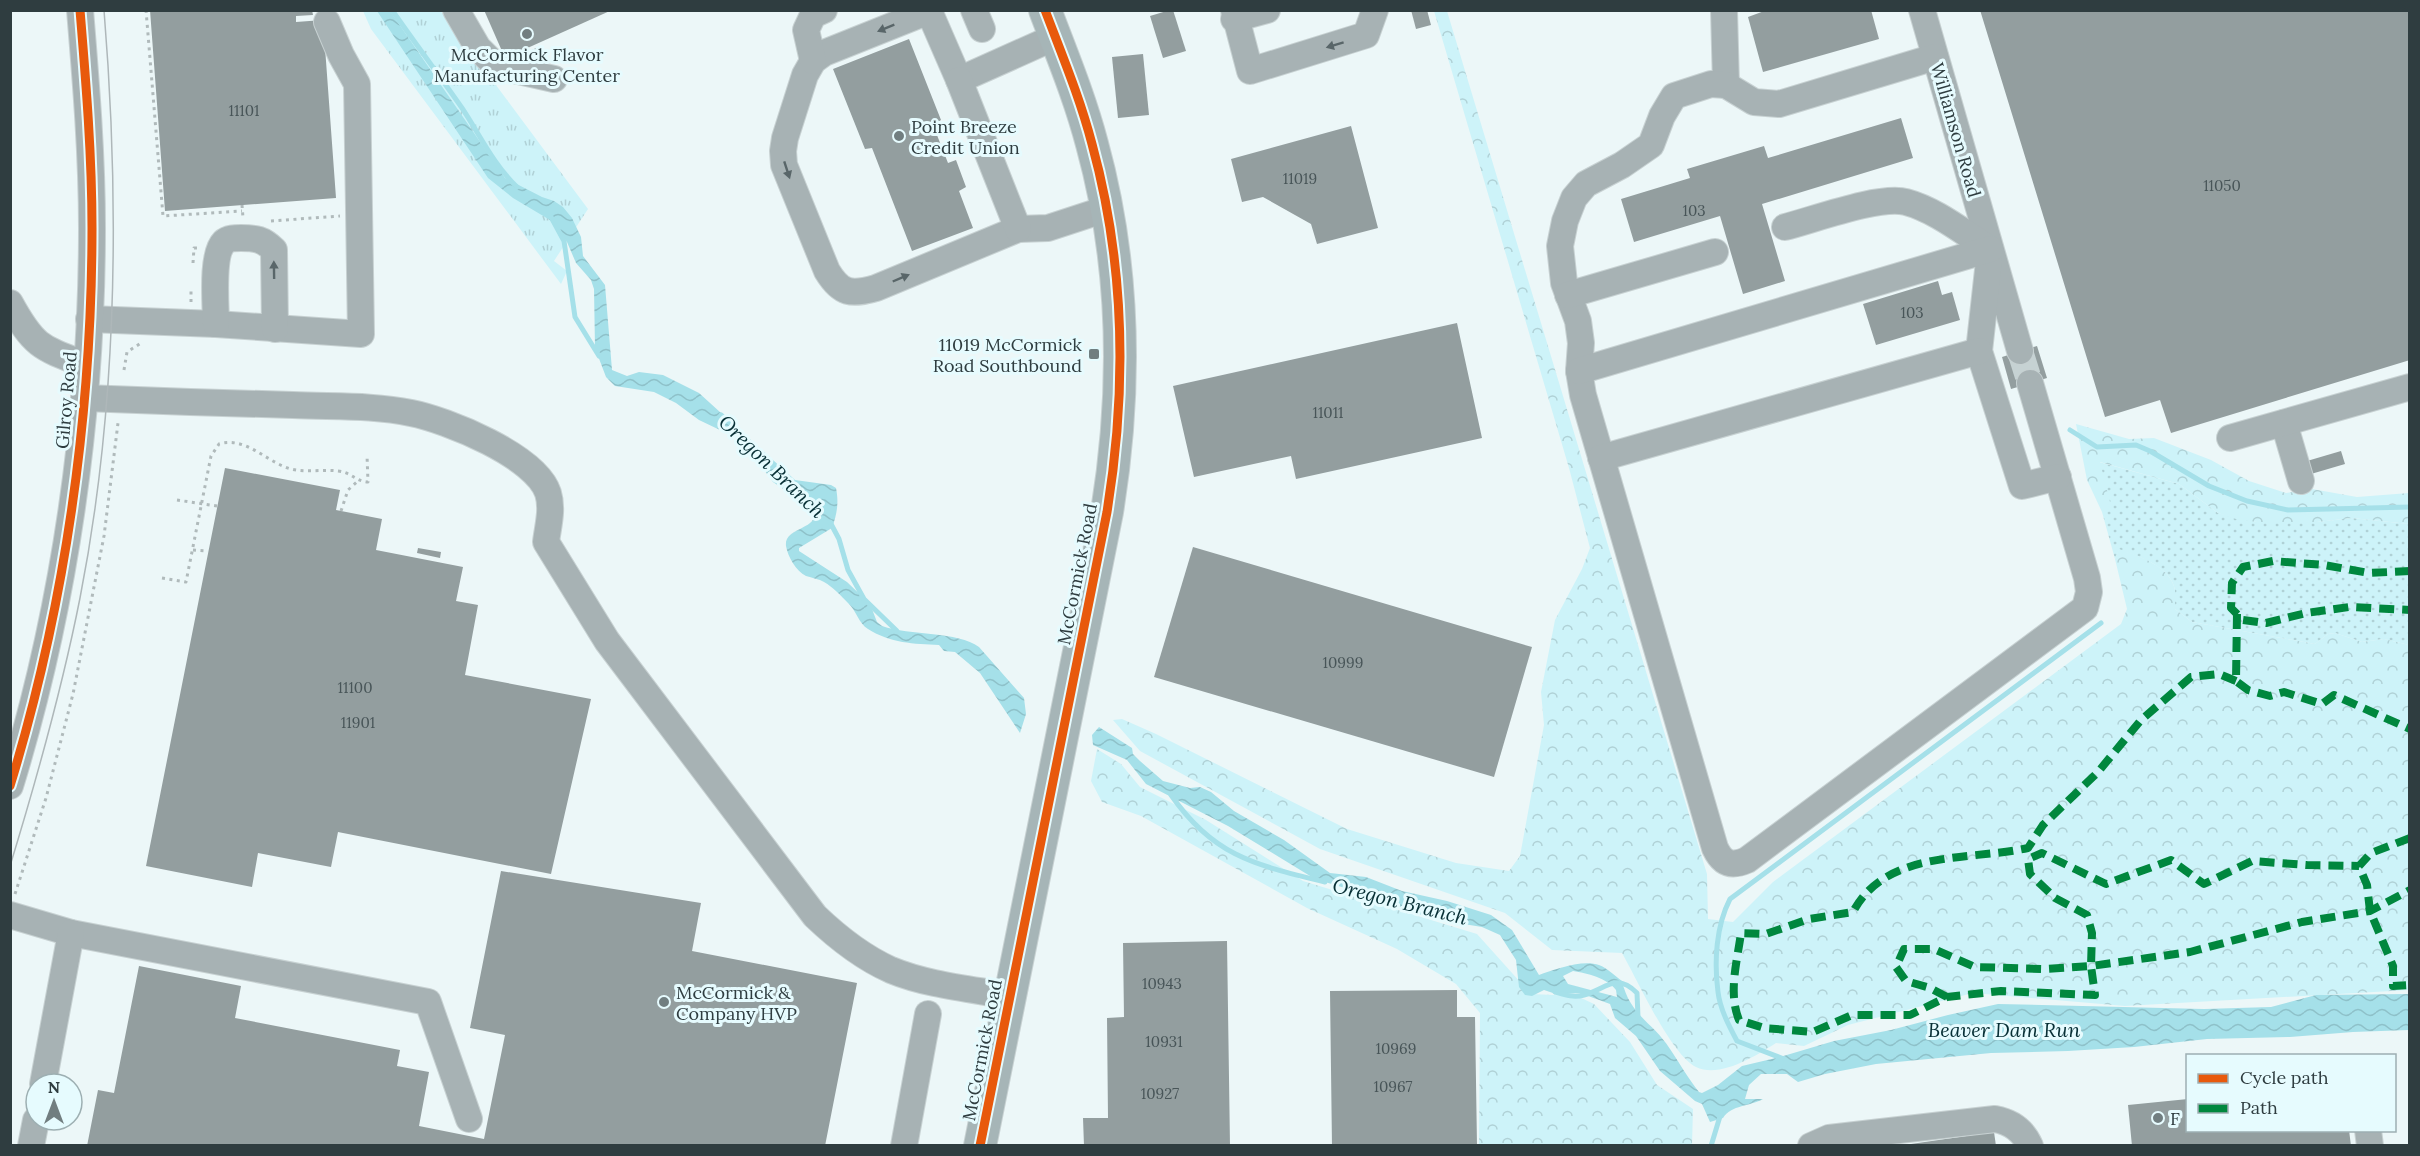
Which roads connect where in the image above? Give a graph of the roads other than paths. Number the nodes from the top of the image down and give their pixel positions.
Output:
1 (80, 10) edge
2 (456, 10) edge
3 (824, 10) edge
4 (1267, 10) edge
5 (1375, 10) edge
6 (1724, 10) edge
7 (1922, 10) edge
8 (1234, 15) edge
9 (932, 19) edge
10 (327, 22) dead end
11 (1050, 24) edge
12 (1935, 57) junction
13 (813, 61) junction
14 (995, 63) junction
15 (554, 79) dead end
16 (960, 80) junction
17 (1726, 85) junction
18 (1106, 209) junction
19 (1785, 227) dead end
20 (1018, 229) junction
21 (1990, 249) junction
22 (1714, 252) dead end
23 (1568, 295) junction
24 (10, 303) edge
25 (89, 319) junction
26 (216, 324) junction
27 (275, 329) junction
28 (1979, 351) junction
29 (2020, 351) tunnel mouth
30 (87, 365) junction
31 (1579, 371) junction
32 (2030, 383) tunnel mouth
33 (2409, 387) edge
34 (84, 398) junction
35 (2284, 423) junction
36 (2230, 438) dead end
37 (1601, 459) junction
38 (2058, 477) junction
39 (2301, 481) dead end
40 (10, 786) edge
41 (12, 908) edge
42 (71, 933) junction
43 (1010, 996) junction
44 (928, 1014) dead end
45 (45, 1072) edge
46 (469, 1119) dead end
47 (904, 1146) edge
48 (980, 1146) edge
49 (1811, 1146) edge
50 (2030, 1146) edge

1 - 25 street, Gilroy Road
2 - 15 street
3 - 13 street
4 - 8 street
5 -> 8 street
6 - 17 street
7 - 12 street, Williamson Road
9 -> 13 street
9 - 14 street
9 - 16 street
10 - 27 street
11 - 14 street
11 - 18 main road, McCormick Road
12 - 17 street
12 - 21 street, Williamson Road
13 -> 20 street
14 - 16 street
16 - 20 street
17 - 23 street
18 - 20 street
18 - 43 main road, McCormick Road
19 - 21 street
21 - 28 street
21 - 29 street, Williamson Road
21 - 31 street
22 - 23 street
23 - 31 street
24 - 30 street
25 - 26 street
25 - 30 street, Gilroy Road
26 - 27 street
27 -> 26 street
28 - 37 street
28 - 38 street
30 - 34 street, Gilroy Road
31 - 37 street
32 - 38 street
33 - 35 street
34 - 40 street, Gilroy Road
34 - 43 street
35 - 36 street
35 - 39 street
37 - 38 street
41 - 42 street
42 - 45 street
42 - 46 street
43 - 48 main road, McCormick Road
44 - 47 street
49 - 50 street

